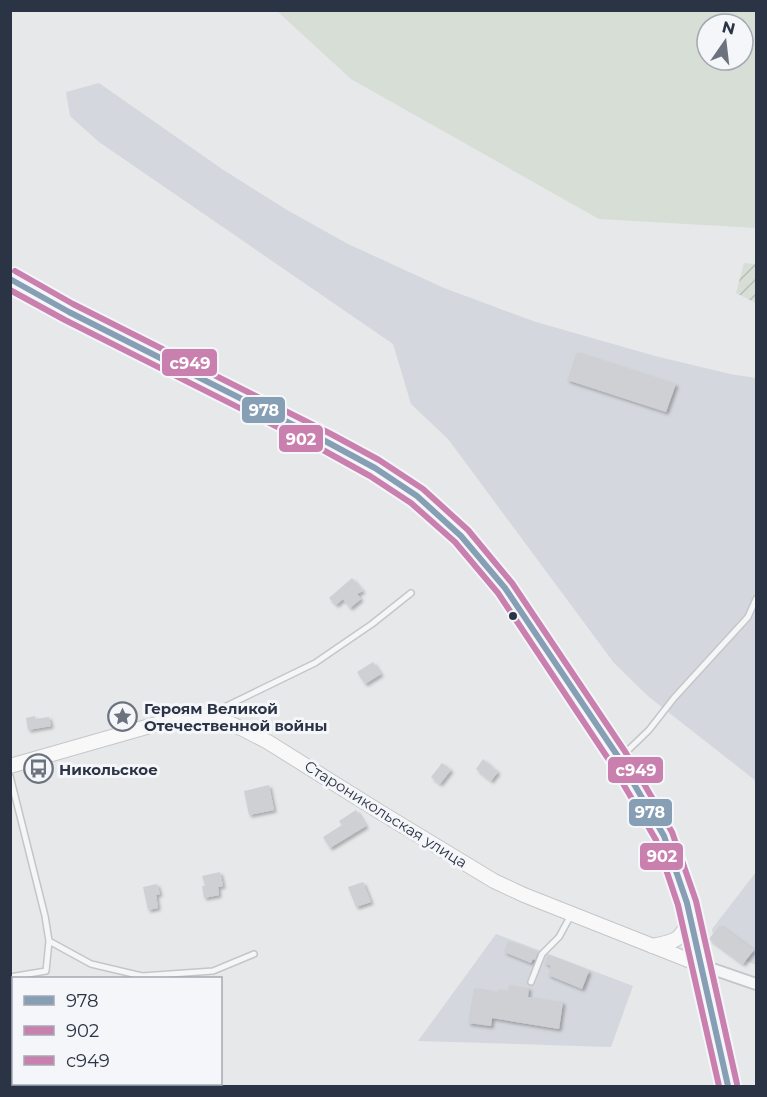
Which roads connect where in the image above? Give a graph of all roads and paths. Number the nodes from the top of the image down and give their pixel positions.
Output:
1 (10, 279) edge
2 (411, 593) dead end
3 (756, 602) edge
4 (205, 716) junction
5 (619, 758) junction
6 (10, 766) edge
7 (10, 776) edge
8 (572, 913) junction
9 (690, 918) junction
10 (50, 941) junction
11 (652, 946) junction
12 (254, 954) dead end
13 (701, 965) junction
14 (10, 977) edge
15 (531, 982) dead end
16 (756, 984) edge
17 (728, 1086) edge

1 - 5 main road
2 - 4 lane
3 - 5 lane
4 - 6 main road, Староникольская улица
4 - 8 main road, Староникольская улица
5 - 9 main road
7 - 10 lane
8 - 11 main road, Староникольская улица
8 - 15 lane
9 - 11 main road
9 - 13 main road
10 - 12 lane
10 - 14 lane
11 - 13 main road, Староникольская улица
13 - 16 street, Староникольская улица
13 - 17 main road

